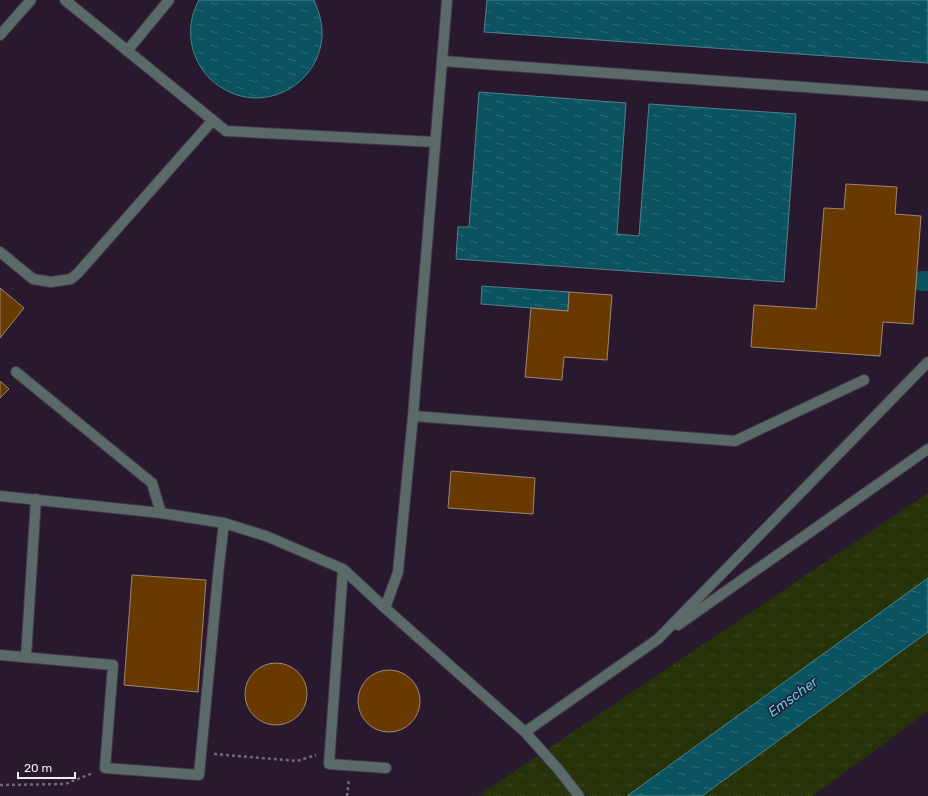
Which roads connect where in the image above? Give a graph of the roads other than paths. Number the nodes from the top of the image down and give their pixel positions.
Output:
1 (31, 0) edge
2 (65, 0) edge
3 (169, 0) edge
4 (447, 0) edge
5 (0, 35) edge
6 (127, 52) junction
7 (442, 61) junction
8 (928, 96) edge
9 (212, 120) junction
10 (435, 142) junction
11 (0, 252) edge
12 (928, 362) edge
13 (16, 372) dead end
14 (864, 380) dead end
15 (412, 416) junction
16 (928, 449) edge
17 (0, 496) edge
18 (36, 499) junction
19 (161, 513) junction
20 (224, 524) junction
21 (343, 569) junction
22 (385, 608) junction
23 (658, 639) junction
24 (0, 654) edge
25 (26, 657) junction
26 (524, 732) junction
27 (386, 768) dead end
28 (579, 796) edge

1 - 5 lane
2 - 6 lane
3 - 6 lane
4 - 7 lane
6 - 9 lane
7 - 8 lane
7 - 10 lane
9 - 10 lane
9 - 11 lane
10 - 15 lane
12 - 23 lane
13 - 19 lane
14 - 15 lane
15 - 22 lane
16 - 23 lane
17 - 18 lane
18 - 19 lane
18 - 25 lane
19 - 20 lane
20 - 21 lane
20 - 25 lane
21 - 22 lane
21 - 27 lane
22 - 26 lane
23 - 26 lane
24 - 25 lane
26 - 28 lane

